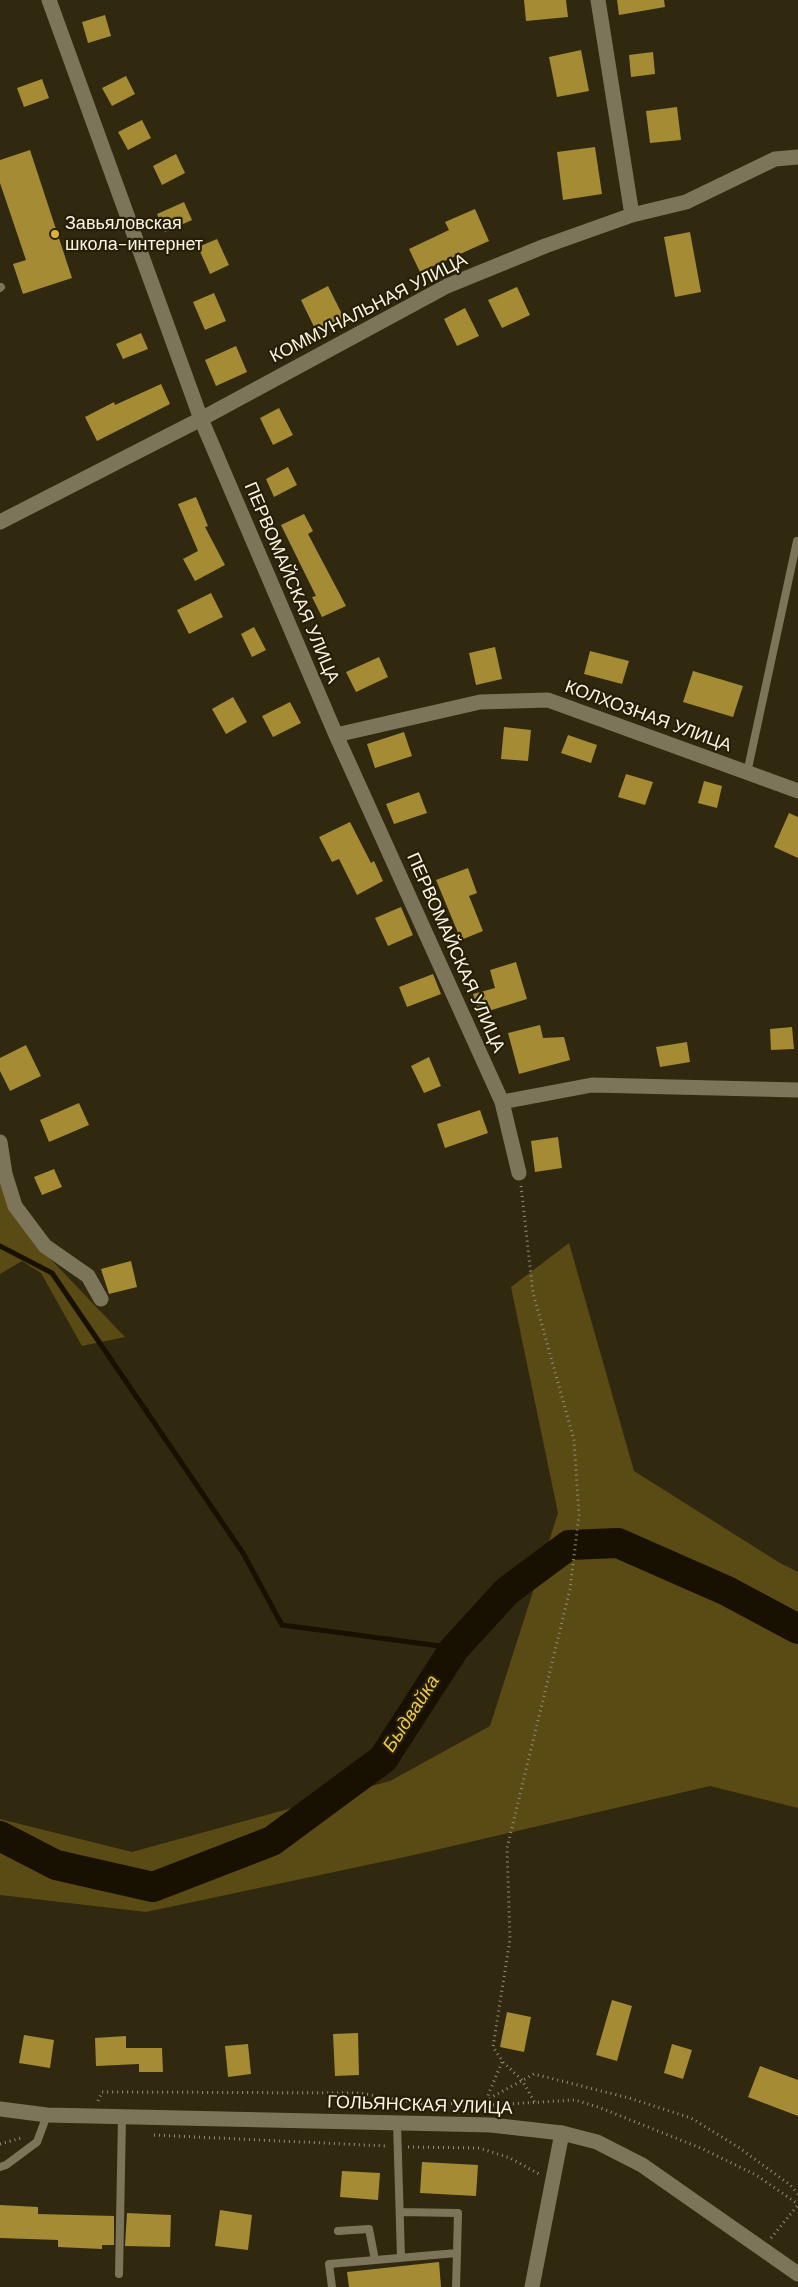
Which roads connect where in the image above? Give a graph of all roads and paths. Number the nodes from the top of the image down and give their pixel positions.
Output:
1 (49, 0) edge
2 (598, 0) edge
3 (798, 157) edge
4 (632, 215) junction
5 (201, 419) junction
6 (0, 522) edge
7 (797, 541) dead end
8 (336, 736) junction
9 (747, 773) junction
10 (798, 791) edge
11 (798, 1090) edge
12 (502, 1102) junction
13 (0, 1142) edge
14 (519, 1173) joint
15 (101, 1299) dead end
16 (503, 2062) junction
17 (522, 2080) junction
18 (102, 2092) dead end
19 (536, 2103) junction
20 (421, 2104) junction
21 (485, 2104) junction
22 (0, 2109) edge
23 (47, 2115) junction
24 (122, 2117) junction
25 (398, 2123) junction
26 (41, 2131) junction
27 (562, 2134) junction
28 (151, 2135) dead end
29 (0, 2144) edge
30 (398, 2147) junction
31 (0, 2167) edge
32 (553, 2182) junction
33 (798, 2194) edge
34 (798, 2204) edge
35 (401, 2212) junction
36 (338, 2232) dead end
37 (762, 2248) junction
38 (457, 2253) junction
39 (401, 2258) junction
40 (375, 2260) junction
41 (119, 2274) dead end
42 (798, 2274) edge
43 (533, 2286) edge
44 (332, 2287) edge
45 (456, 2287) edge

1 - 5 street, ПЕРВОМАЙСКАЯ УЛИЦА
2 - 4 street
3 - 4 street, КОММУНАЛЬНАЯ УЛИЦА
4 - 5 street, КОММУНАЛЬНАЯ УЛИЦА
5 - 6 street, КОММУНАЛЬНАЯ УЛИЦА
5 - 8 street, ПЕРВОМАЙСКАЯ УЛИЦА
7 - 9 lane
8 - 9 street, КОЛХОЗНАЯ УЛИЦА
8 - 12 street, ПЕРВОМАЙСКАЯ УЛИЦА
9 - 10 street, КОЛХОЗНАЯ УЛИЦА
11 - 12 street
12 - 14 street, ПЕРВОМАЙСКАЯ УЛИЦА
13 - 15 street
14 - 16 path
16 - 17 path
16 - 21 path
17 - 19 path
17 - 21 path
17 - 33 path
18 - 20 path
19 - 21 path
19 - 34 path
20 - 21 path
20 - 25 path
22 - 23 street, ГОЛЬЯНСКАЯ УЛИЦА
23 - 24 street, ГОЛЬЯНСКАЯ УЛИЦА
23 - 26 lane
24 - 25 street, ГОЛЬЯНСКАЯ УЛИЦА
24 - 41 lane
25 - 27 street, ГОЛЬЯНСКАЯ УЛИЦА
25 - 30 lane
26 - 29 path
26 - 31 lane
27 - 32 street
27 - 37 street, ГОЛЬЯНСКАЯ УЛИЦА
28 - 30 path
30 - 32 path
30 - 35 lane
32 - 43 street
34 - 37 path
35 - 38 lane
35 - 39 lane
36 - 40 lane
37 - 42 street, ГОЛЬЯНСКАЯ УЛИЦА
38 - 39 lane
38 - 45 lane
39 - 40 lane
40 - 44 lane

